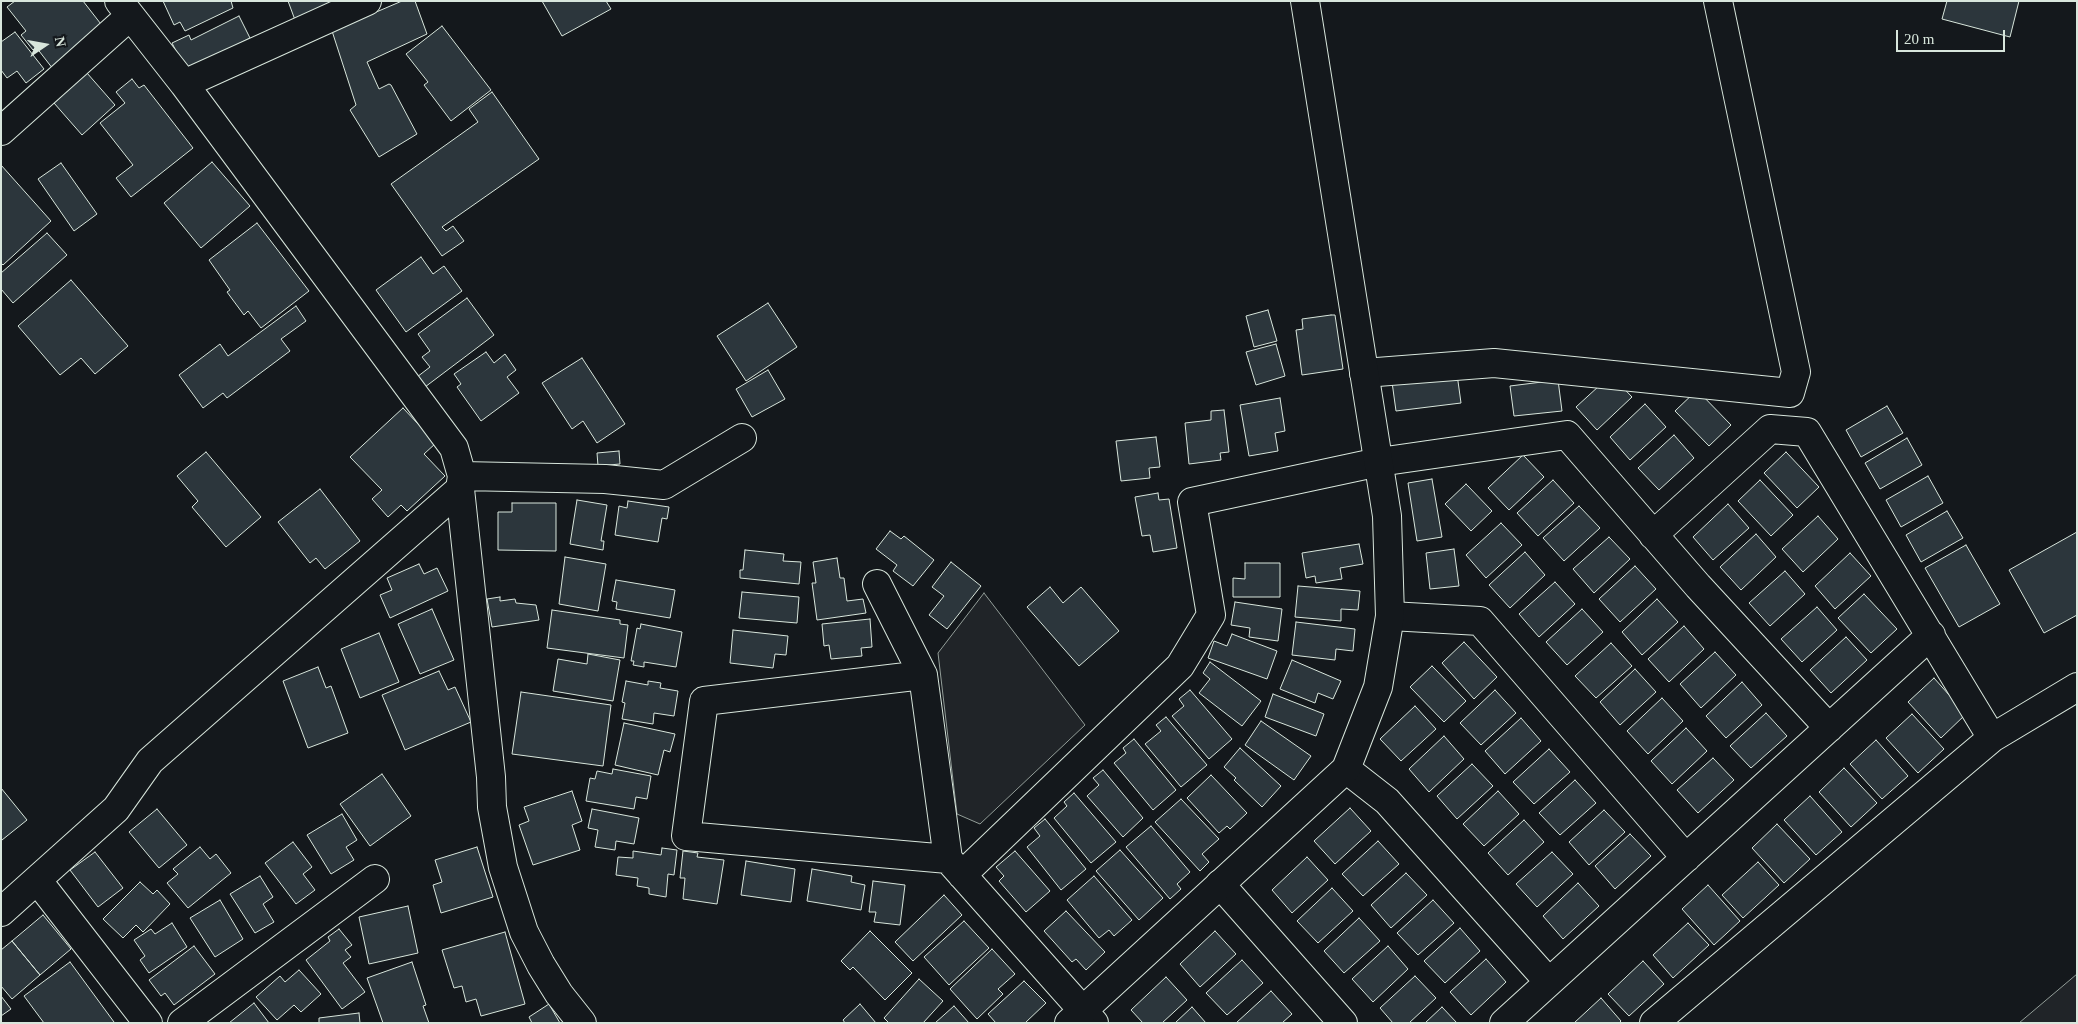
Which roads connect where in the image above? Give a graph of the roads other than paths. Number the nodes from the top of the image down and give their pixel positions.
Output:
1 (367, 1) edge
2 (1305, 1) edge
3 (1718, 1) edge
4 (125, 9) edge
5 (184, 84) junction
6 (1, 131) edge
7 (1364, 373) junction
8 (1790, 393) junction
9 (1807, 432) junction
10 (742, 438) dead end
11 (1379, 462) junction
12 (461, 483) junction
13 (1654, 535) junction
14 (877, 584) dead end
15 (1390, 616) junction
16 (1931, 635) junction
17 (923, 675) junction
18 (2077, 687) edge
19 (1829, 728) junction
20 (1992, 738) junction
21 (1346, 769) junction
22 (1686, 858) junction
23 (955, 867) junction
24 (375, 879) dead end
25 (38, 881) junction
26 (1220, 884) junction
27 (1, 912) edge
28 (1549, 982) junction
29 (1082, 1019) edge
30 (148, 1023) edge
31 (182, 1023) edge
32 (582, 1023) edge
33 (1343, 1023) edge
34 (1504, 1023) edge
35 (1654, 1023) edge

1 - 5 street
2 - 7 street
3 - 8 street
4 - 5 street
4 - 6 street
5 - 12 street
7 - 8 street
7 - 11 street
8 - 9 street
9 - 13 street
9 - 16 street
10 - 12 street
11 - 13 street
11 - 15 street
11 - 23 street
12 - 25 street
12 - 32 street
13 - 19 street
14 - 17 street
15 - 21 street
15 - 22 street
16 - 19 street
16 - 20 street
17 - 23 street
17 - 23 street
18 - 20 street
19 - 22 street
20 - 35 street
21 - 26 street
21 - 28 street
22 - 28 street
23 - 29 street
24 - 31 street
25 - 27 street
25 - 30 street
26 - 29 street
26 - 33 street
28 - 34 street

